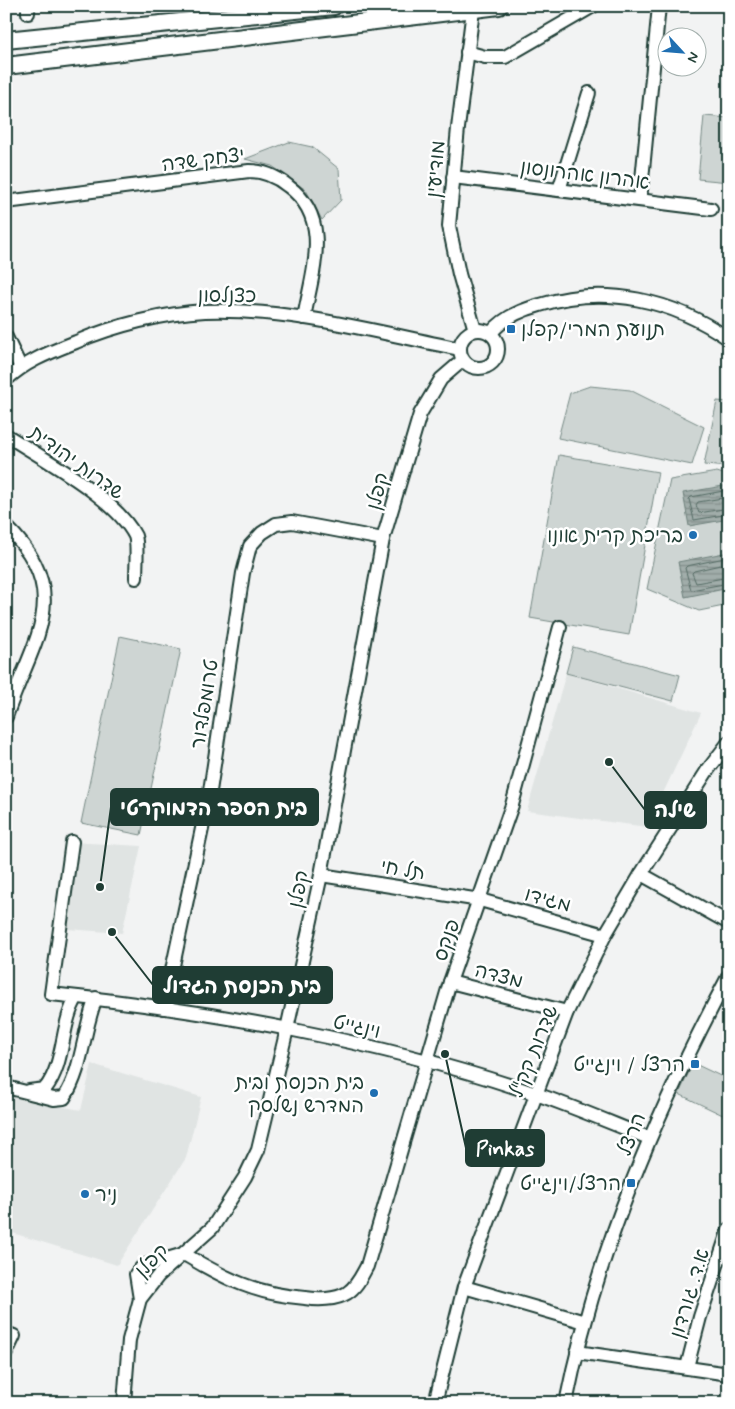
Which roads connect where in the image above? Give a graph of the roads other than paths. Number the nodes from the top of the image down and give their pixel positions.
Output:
1 (334, 6) edge
2 (499, 6) edge
3 (593, 6) edge
4 (659, 6) edge
5 (473, 10) junction
6 (6, 40) edge
7 (467, 52) junction
8 (6, 66) edge
9 (589, 93) dead end
10 (453, 177) junction
11 (559, 190) junction
12 (640, 200) junction
13 (6, 202) edge
14 (711, 208) dead end
15 (304, 318) junction
16 (476, 330) junction
17 (491, 333) junction
18 (6, 337) edge
19 (729, 339) edge
20 (461, 354) junction
21 (20, 366) junction
22 (6, 380) edge
23 (6, 435) edge
24 (6, 526) edge
25 (384, 540) junction
26 (136, 578) dead end
27 (560, 627) dead end
28 (6, 717) edge
29 (729, 742) edge
30 (72, 842) dead end
31 (641, 874) junction
32 (321, 875) junction
33 (480, 900) junction
34 (729, 923) edge
35 (605, 935) junction
36 (729, 975) edge
37 (450, 982) junction
38 (77, 997) junction
39 (96, 998) junction
40 (164, 1008) junction
41 (568, 1012) junction
42 (288, 1029) junction
43 (426, 1061) junction
44 (6, 1087) edge
45 (27, 1091) junction
46 (536, 1094) junction
47 (649, 1138) junction
48 (728, 1235) edge
49 (184, 1254) junction
50 (464, 1287) junction
51 (140, 1299) junction
52 (585, 1322) junction
53 (10, 1334) edge
54 (577, 1352) junction
55 (6, 1353) edge
56 (687, 1367) junction
57 (729, 1374) edge
58 (124, 1403) edge
59 (435, 1403) edge
60 (566, 1403) edge

1 - 6 main road
2 - 5 main road
3 - 7 street
4 - 12 street
5 - 7 street, מודיעין
5 - 8 main road
7 - 10 street, מודיעין
9 - 11 street
10 - 11 street, אהרון אהרונסון
10 - 16 street, מודיעין
11 - 12 street, אהרון אהרונסון
12 - 14 street, אהרון אהרונסון
13 - 15 street, יצחק שדה
15 - 20 street, כצנלסון
15 - 21 street, כצנלסון
16 - 17 street
16 - 20 street
17 - 19 street
17 - 20 street
18 - 21 street
20 - 25 street, קפלן
21 - 22 street, כצנלסון
23 - 26 street, שדרות יהודית
24 - 28 street
25 - 32 street, קפלן
25 - 40 street, טרומפלדור
27 - 33 street, פנקס
29 - 31 street, שדרות קק"ל
30 - 38 street, וינגייט
31 - 34 street
31 - 35 street, שדרות קק"ל
32 - 33 street, תל חי
32 - 42 street, קפלן
33 - 35 street, מגידו
33 - 37 street, פנקס
35 - 41 street, שדרות קק"ל
36 - 47 street, הרצל
37 - 41 street, מצדה
37 - 43 street, פנקס
38 - 39 street, וינגייט
38 - 45 street
39 - 40 street, וינגייט
39 - 45 street
40 - 42 street, וינגייט
41 - 46 street, שדרות קק"ל
42 - 43 street, וינגייט
42 - 49 street, קפלן
43 - 46 street, וינגייט
43 - 49 street, פנקס
44 - 45 street
46 - 47 street, וינגייט
46 - 50 street, שדרות קק"ל
47 - 52 street, הרצל
48 - 56 street, א.ד. גורדון
49 - 51 street, קפלן
49 - 51 street
50 - 52 street
50 - 59 street, שדרות קק"ל
51 - 58 street, קפלן
52 - 54 street, הרצל
53 - 55 street
54 - 56 street
54 - 60 street, הרצל
56 - 57 street

